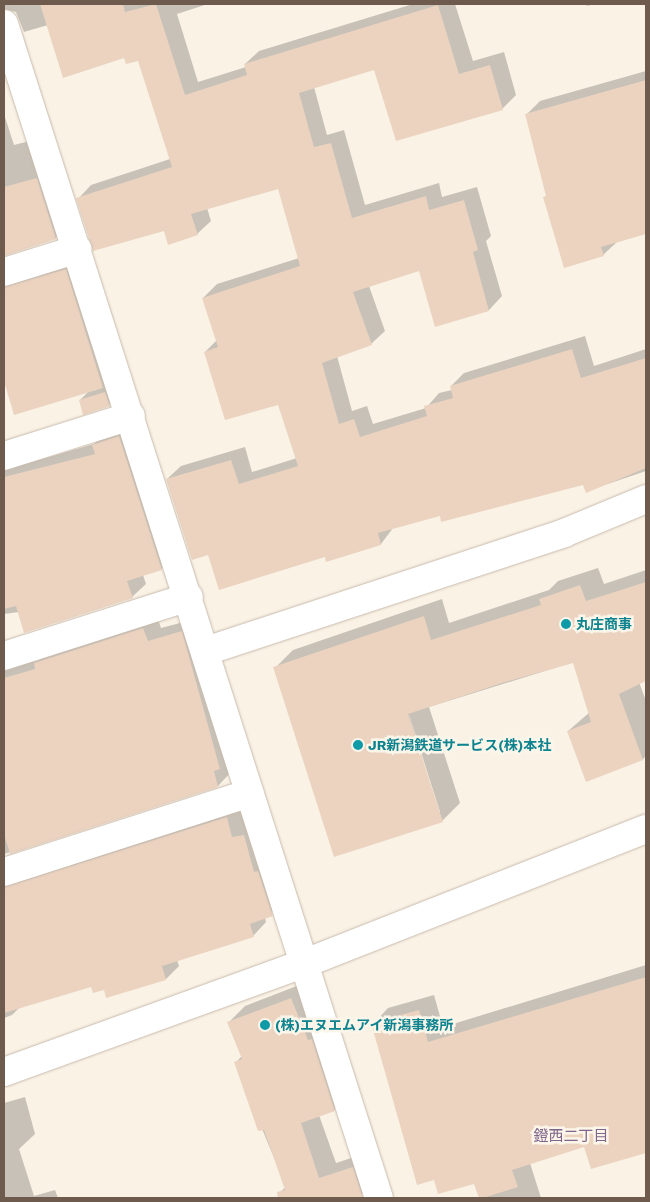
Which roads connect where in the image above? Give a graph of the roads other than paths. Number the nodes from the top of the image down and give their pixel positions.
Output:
1 (4, 24) edge
2 (13, 86) edge
3 (78, 249) junction
4 (4, 272) edge
5 (131, 416) junction
6 (4, 456) edge
7 (646, 499) edge
8 (189, 597) junction
9 (206, 651) junction
10 (4, 656) edge
11 (250, 793) junction
12 (646, 829) edge
13 (4, 872) edge
14 (302, 964) junction
15 (4, 1072) edge
16 (379, 1198) edge

1 - 2 street
2 - 3 street
3 - 4 street
3 - 5 street
5 - 6 street
5 - 8 street
7 - 9 street
8 - 9 street
8 - 10 street
9 - 11 street
11 - 13 street
11 - 14 street
12 - 14 street
14 - 15 street
14 - 16 street

